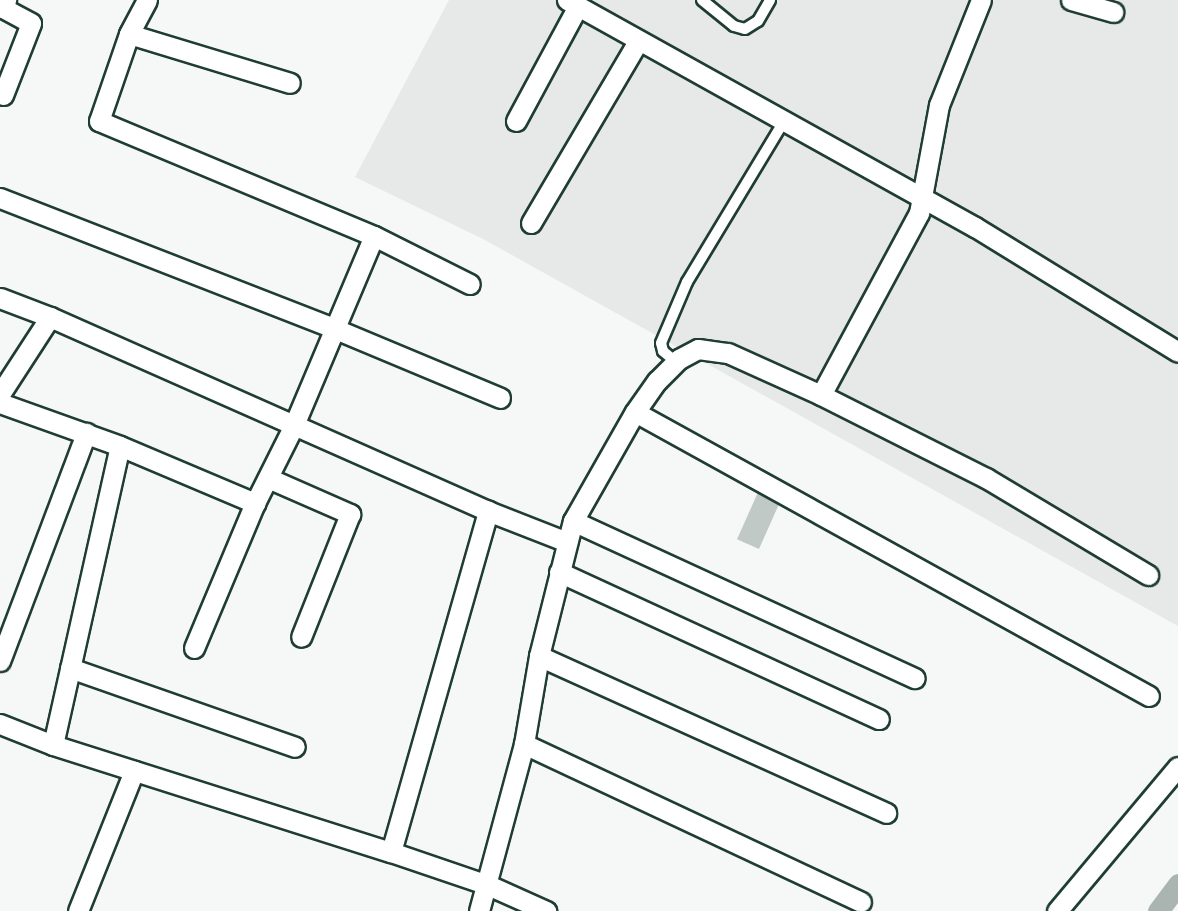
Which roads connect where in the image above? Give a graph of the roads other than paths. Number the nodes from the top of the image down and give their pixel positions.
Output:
1 (6, 0) edge
2 (147, 0) edge
3 (702, 0) edge
4 (770, 0) edge
5 (981, 0) edge
6 (1071, 0) edge
7 (572, 3) edge
8 (1113, 12) dead end
9 (129, 34) junction
10 (639, 40) junction
11 (290, 83) dead end
12 (3, 95) dead end
13 (516, 121) dead end
14 (784, 121) junction
15 (0, 198) edge
16 (922, 198) junction
17 (531, 223) dead end
18 (374, 236) junction
19 (470, 284) dead end
20 (0, 298) edge
21 (50, 317) junction
22 (333, 328) junction
23 (1178, 352) edge
24 (677, 362) junction
25 (0, 394) edge
26 (821, 395) junction
27 (500, 398) dead end
28 (0, 403) edge
29 (635, 412) junction
30 (294, 425) junction
31 (86, 433) junction
32 (120, 446) junction
33 (268, 478) junction
34 (255, 503) junction
35 (488, 511) junction
36 (573, 521) junction
37 (567, 542) junction
38 (559, 572) junction
39 (1148, 575) dead end
40 (302, 637) dead end
41 (194, 648) dead end
42 (539, 656) junction
43 (0, 661) edge
44 (71, 668) junction
45 (915, 678) dead end
46 (1149, 696) dead end
47 (879, 719) dead end
48 (0, 724) edge
49 (524, 744) junction
50 (53, 746) junction
51 (295, 747) dead end
52 (1178, 767) edge
53 (134, 771) junction
54 (886, 813) dead end
55 (391, 852) junction
56 (488, 885) junction
57 (861, 902) dead end
58 (78, 911) edge
59 (480, 911) edge
60 (546, 911) edge
61 (1057, 911) edge

1 - 12 street
2 - 9 street
3 - 4 lane
5 - 16 street
6 - 8 street
7 - 10 street
7 - 13 street
9 - 11 street
9 - 18 street
10 - 14 street
10 - 17 street
14 - 16 street
14 - 24 lane
15 - 22 street
16 - 23 street
16 - 26 street
18 - 19 street
18 - 22 street
20 - 21 street
21 - 25 street
21 - 30 street
22 - 27 street
22 - 30 street
24 - 26 street
24 - 29 street
26 - 39 street
28 - 31 street
29 - 36 street
29 - 46 street
30 - 33 street
30 - 35 street
31 - 32 street
31 - 43 street
32 - 34 street
32 - 44 street
33 - 34 street
33 - 40 street
34 - 41 street
35 - 37 street
35 - 55 street
36 - 37 street
36 - 45 street
37 - 38 street
38 - 42 street
38 - 47 street
42 - 49 street
42 - 54 street
44 - 50 street
44 - 51 street
48 - 50 street
49 - 56 street
49 - 57 street
50 - 53 street
52 - 61 street
53 - 55 street
53 - 58 street
55 - 56 street
56 - 59 street
56 - 60 street

